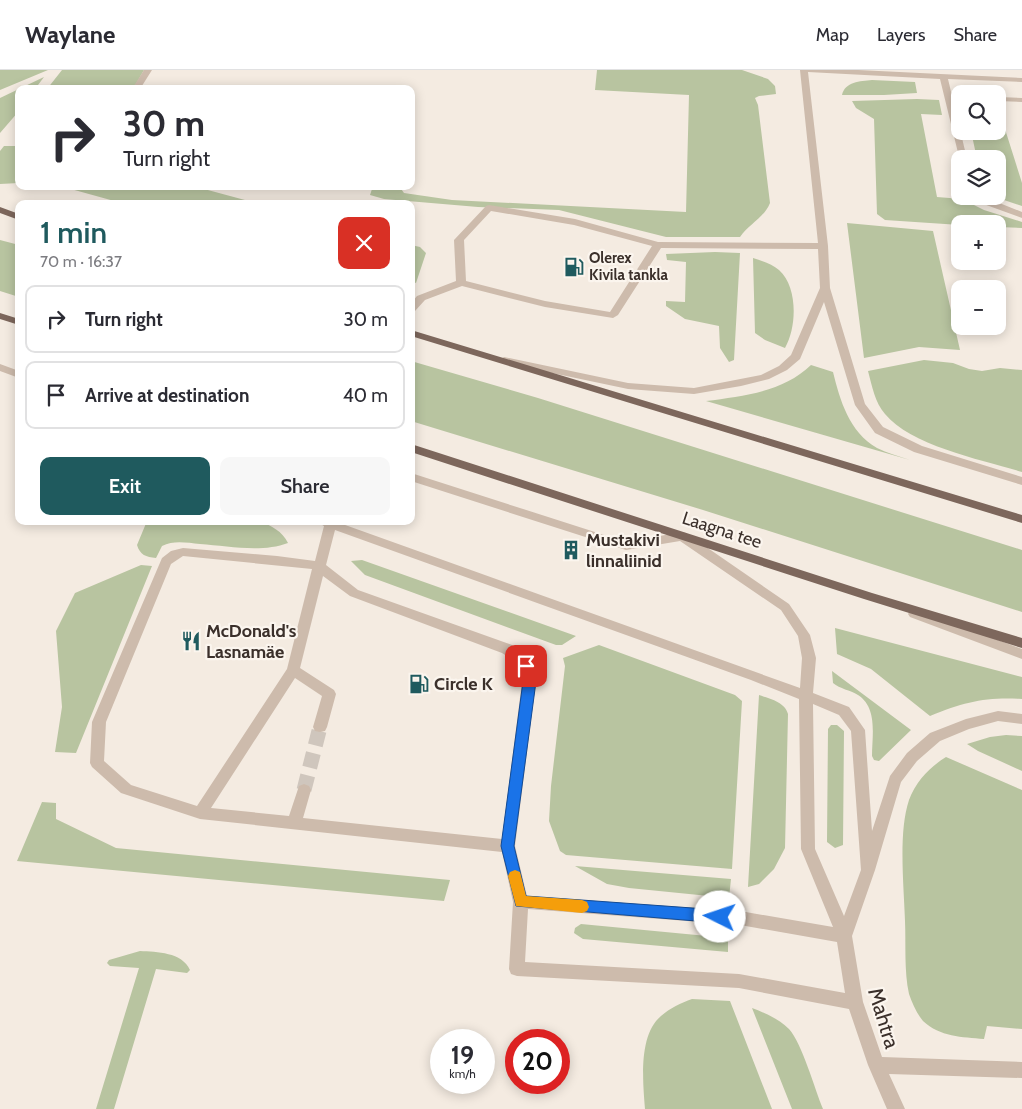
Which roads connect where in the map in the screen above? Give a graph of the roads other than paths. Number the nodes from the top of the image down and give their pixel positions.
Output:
1 (148, 70) edge
2 (805, 70) edge
3 (884, 72) edge
4 (943, 76) junction
5 (1022, 80) edge
6 (139, 85) edge
7 (948, 97) joint
8 (1006, 99) edge
9 (1022, 100) edge
10 (961, 150) edge
11 (996, 205) edge
12 (0, 210) edge
13 (1022, 214) edge
14 (15, 216) edge
15 (0, 219) edge
16 (15, 222) edge
17 (658, 244) junction
18 (823, 246) junction
19 (461, 283) junction
20 (825, 288) junction
21 (415, 305) edge
22 (0, 316) edge
23 (15, 321) edge
24 (415, 333) edge
25 (504, 360) junction
26 (0, 367) edge
27 (15, 373) edge
28 (415, 449) edge
29 (415, 478) edge
30 (1022, 481) edge
31 (1022, 520) edge
32 (326, 525) edge
33 (332, 525) edge
34 (682, 536) junction
35 (319, 566) junction
36 (868, 596) junction
37 (1022, 643) edge
38 (1022, 654) edge
39 (293, 670) junction
40 (806, 696) junction
41 (1022, 719) edge
42 (320, 727) tunnel mouth
43 (304, 790) tunnel mouth
44 (200, 812) junction
45 (294, 823) junction
46 (508, 846) junction
47 (868, 870) junction
48 (521, 902) junction
49 (844, 936) junction
50 (855, 1002) junction
51 (876, 1065) junction
52 (1022, 1070) edge
53 (896, 1109) edge

1 - 6 street
2 - 3 street
2 - 18 street
3 - 4 street
4 - 5 street
4 - 7 street
7 - 10 street
8 - 9 street
11 - 13 street
12 - 14 main road
15 - 16 main road
17 - 18 street
17 - 19 street
17 - 19 street
18 - 20 street
19 - 21 street
20 - 25 street
20 - 30 street
22 - 23 main road
24 - 25 main road
25 - 31 main road
26 - 27 street
28 - 34 main road, Laagna tee
29 - 34 street
32 - 35 street
33 - 40 street
34 - 36 main road, Laagna tee
34 - 40 street, Mahtra
35 - 39 street
35 - 44 street
35 - 46 street
36 - 37 main road, Laagna tee
36 - 38 street
39 - 42 street
39 - 44 street
40 - 47 street
40 - 49 street, Mahtra
41 - 47 street
43 - 45 street
44 - 45 street
45 - 46 street
46 - 48 street
47 - 49 street
48 - 49 street
48 - 50 street
49 - 50 street, Mahtra
50 - 51 street, Mahtra
51 - 52 street
51 - 53 street, Mahtra

